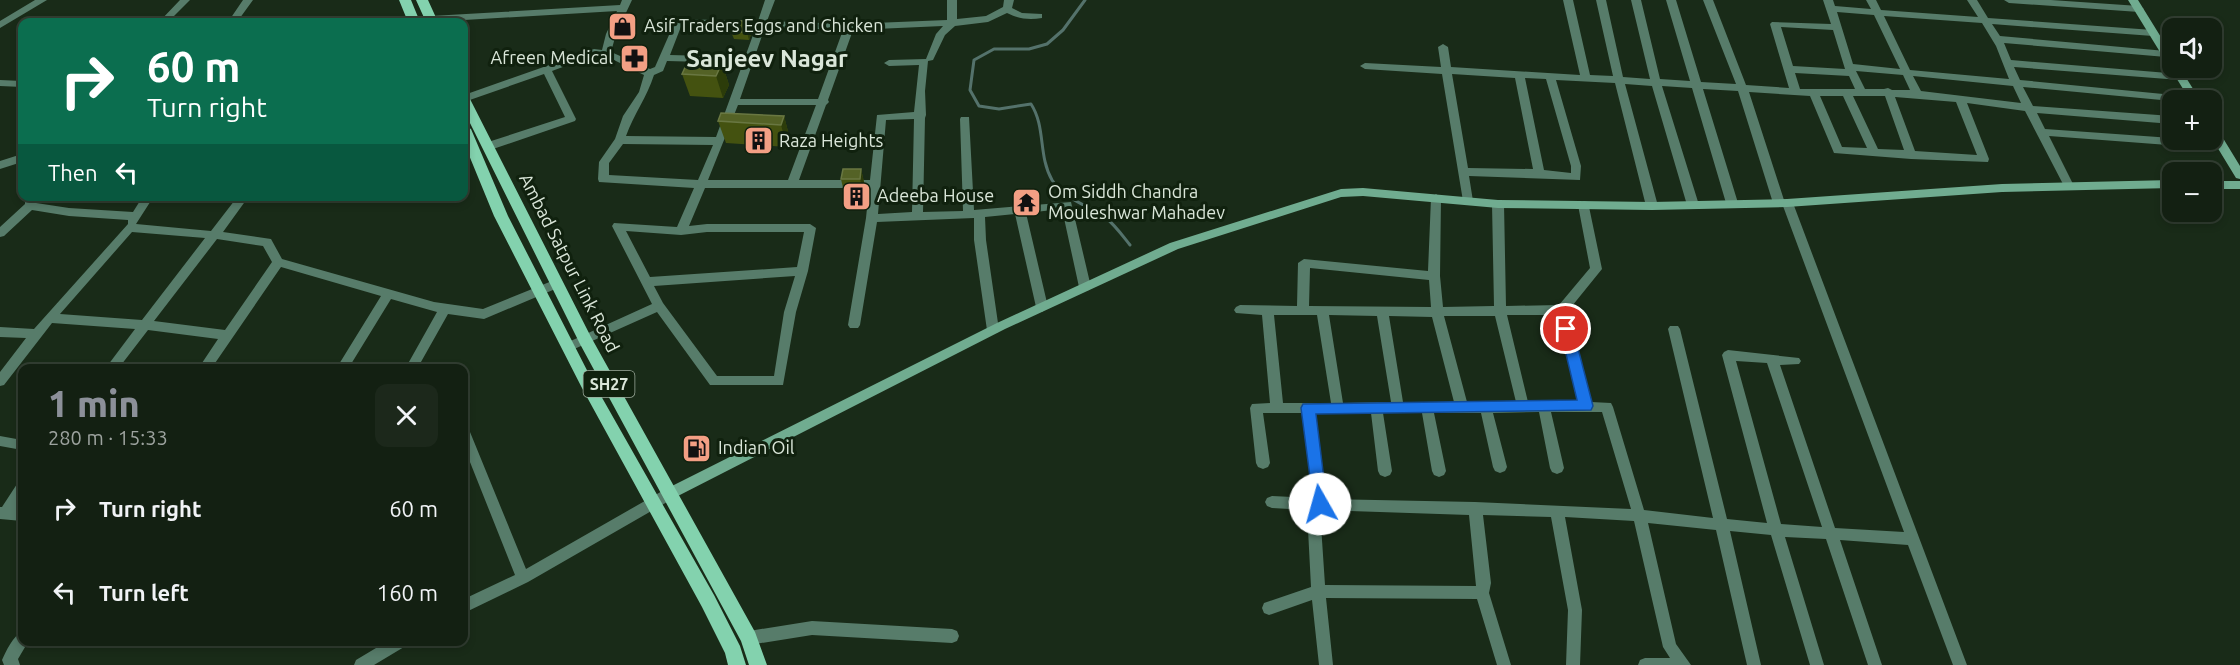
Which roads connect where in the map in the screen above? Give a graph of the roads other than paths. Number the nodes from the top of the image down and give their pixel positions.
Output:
1 (42, 0) edge
2 (185, 0) edge
3 (248, 0) edge
4 (405, 0) edge
5 (422, 0) edge
6 (770, 0) edge
7 (952, 0) edge
8 (1568, 0) edge
9 (1601, 0) edge
10 (1636, 0) edge
11 (1671, 0) edge
12 (1708, 0) edge
13 (1871, 0) edge
14 (1972, 0) edge
15 (2009, 0) edge
16 (2024, 1) edge
17 (2052, 2) edge
18 (2080, 3) edge
19 (625, 4) edge
20 (1008, 4) edge
21 (1830, 4) edge
22 (2136, 4) edge
23 (1876, 12) junction
24 (1039, 16) dead end
25 (167, 18) edge
26 (235, 18) edge
27 (412, 18) edge
28 (431, 18) edge
29 (466, 18) edge
30 (1985, 19) junction
31 (761, 23) junction
32 (951, 23) junction
33 (0, 25) edge
34 (849, 27) junction
35 (1837, 27) junction
36 (2153, 33) junction
37 (1997, 39) junction
38 (1443, 46) dead end
39 (2162, 48) edge
40 (606, 52) junction
41 (554, 54) dead end
42 (663, 58) junction
43 (930, 58) dead end
44 (2162, 58) edge
45 (750, 60) junction
46 (889, 63) dead end
47 (2008, 63) junction
48 (561, 65) junction
49 (1365, 66) dead end
50 (1789, 69) junction
51 (547, 70) junction
52 (1851, 70) junction
53 (2162, 71) edge
54 (1446, 72) junction
55 (1907, 72) junction
56 (650, 73) junction
57 (1520, 76) junction
58 (1550, 77) junction
59 (1586, 78) junction
60 (1619, 80) junction
61 (1656, 82) junction
62 (0, 83) edge
63 (2017, 83) junction
64 (18, 84) edge
65 (1696, 84) junction
66 (1742, 87) junction
67 (1795, 90) junction
68 (1846, 91) junction
69 (1862, 92) junction
70 (1887, 92) junction
71 (1814, 93) junction
72 (1917, 94) junction
73 (2162, 97) edge
74 (468, 98) edge
75 (1960, 99) junction
76 (735, 102) junction
77 (824, 102) junction
78 (468, 107) edge
79 (2031, 109) junction
80 (921, 115) junction
81 (965, 119) dead end
82 (2162, 119) edge
83 (2041, 132) junction
84 (468, 138) edge
85 (620, 140) junction
86 (720, 141) junction
87 (2162, 141) edge
88 (2222, 145) edge
89 (489, 146) junction
90 (1874, 151) junction
91 (1911, 156) junction
92 (18, 159) edge
93 (0, 165) edge
94 (1463, 172) junction
95 (1539, 173) junction
96 (2240, 175) edge
97 (700, 184) junction
98 (792, 184) junction
99 (874, 184) junction
100 (2162, 184) edge
101 (2222, 185) edge
102 (2240, 185) edge
103 (2068, 186) junction
104 (1436, 198) junction
105 (31, 201) edge
106 (146, 201) edge
107 (240, 201) edge
108 (1468, 201) junction
109 (1732, 203) junction
110 (1783, 203) junction
111 (1498, 204) junction
112 (1584, 205) junction
113 (1693, 205) junction
114 (1652, 206) junction
115 (1020, 210) junction
116 (974, 214) junction
117 (136, 216) junction
118 (917, 216) junction
119 (873, 218) junction
120 (129, 228) junction
121 (681, 231) junction
122 (0, 233) edge
123 (216, 235) junction
124 (278, 262) junction
125 (802, 271) junction
126 (1434, 276) junction
127 (646, 282) junction
128 (556, 284) junction
129 (1085, 287) junction
130 (539, 290) junction
131 (388, 295) junction
132 (659, 306) junction
133 (1042, 307) junction
134 (445, 309) junction
135 (1240, 310) dead end
136 (1562, 310) junction
137 (1268, 311) junction
138 (1303, 311) junction
139 (1322, 311) junction
140 (1382, 312) junction
141 (1437, 312) junction
142 (1500, 312) junction
143 (50, 318) junction
144 (145, 325) junction
145 (854, 325) dead end
146 (1674, 329) dead end
147 (993, 330) junction
148 (0, 332) edge
149 (38, 334) junction
150 (228, 335) junction
151 (585, 340) junction
152 (568, 347) junction
153 (1772, 360) junction
154 (1795, 361) dead end
155 (115, 364) edge
156 (208, 364) edge
157 (345, 364) edge
158 (414, 364) edge
159 (0, 381) edge
160 (1586, 406) junction
161 (1376, 407) junction
162 (1398, 407) junction
163 (1523, 407) junction
164 (1544, 407) junction
165 (1277, 408) junction
166 (1308, 408) junction
167 (1338, 408) junction
168 (1427, 408) junction
169 (1462, 408) junction
170 (1486, 408) junction
171 (0, 441) edge
172 (468, 442) edge
173 (18, 444) edge
174 (1263, 462) dead end
175 (1500, 466) dead end
176 (1557, 468) dead end
177 (1385, 471) dead end
178 (1439, 471) dead end
179 (18, 493) edge
180 (669, 494) junction
181 (654, 502) junction
182 (1272, 502) dead end
183 (1317, 504) junction
184 (1475, 508) junction
185 (1557, 511) junction
186 (3, 513) edge
187 (18, 515) edge
188 (1639, 515) junction
189 (1722, 525) junction
190 (1776, 530) junction
191 (1832, 533) junction
192 (1912, 539) junction
193 (523, 578) junction
194 (1318, 591) junction
195 (1482, 593) junction
196 (468, 604) edge
197 (1269, 608) dead end
198 (952, 636) dead end
199 (749, 638) junction
200 (18, 645) edge
201 (392, 646) edge
202 (14, 665) edge
203 (361, 665) edge
204 (737, 665) edge
205 (758, 665) edge
206 (1326, 665) edge
207 (1504, 665) edge
208 (1573, 665) edge
209 (1645, 665) edge
210 (1678, 665) edge
211 (1684, 665) edge
212 (1754, 665) edge
213 (1817, 665) edge
214 (1875, 665) edge
215 (1960, 665) edge

1 - 33 street
2 - 25 street
3 - 26 street
4 - 27 main road
5 - 28 main road
6 - 31 street
7 - 32 street
8 - 59 street
9 - 60 street
10 - 61 street
11 - 65 street
12 - 66 street
13 - 23 street
14 - 30 street
15 - 16 street
16 - 17 street
17 - 18 street
18 - 22 street
19 - 29 street
19 - 40 street
20 - 24 street
20 - 32 street
21 - 23 street
21 - 35 street
22 - 36 main road
23 - 30 street
23 - 55 street
30 - 36 street
30 - 37 street
31 - 34 street
31 - 42 street
31 - 45 street
32 - 34 street
32 - 43 street
34 - 77 street
35 - 50 street
35 - 52 street
36 - 39 main road
37 - 44 street
37 - 47 street
38 - 54 street
40 - 48 street
40 - 56 street
41 - 48 street
42 - 45 street
42 - 56 street
45 - 76 street
46 - 80 street
47 - 53 street
47 - 63 street
48 - 51 street
49 - 54 street
50 - 52 street
50 - 67 street
51 - 74 street
51 - 89 street
52 - 55 street
52 - 69 street
54 - 57 street
54 - 94 street
55 - 63 street
55 - 72 street
56 - 85 street
57 - 58 street
57 - 95 street
58 - 59 street
58 - 95 street
59 - 60 street
60 - 61 street
60 - 114 street
61 - 65 street
61 - 113 street
62 - 64 street
63 - 73 street
63 - 79 street
65 - 66 street
65 - 109 street
66 - 67 street
66 - 110 street
67 - 71 street
68 - 69 street
68 - 71 street
68 - 90 street
69 - 70 street
70 - 72 street
70 - 91 street
71 - 90 street
72 - 75 street
75 - 79 street
75 - 91 street
76 - 77 street
76 - 86 street
77 - 98 street
78 - 89 main road, Ambad Satpur Link Road / SH27
79 - 82 street
79 - 83 street
80 - 99 street
80 - 118 street
81 - 116 street
83 - 87 street
83 - 103 street
84 - 130 main road, Ambad Satpur Link Road
85 - 86 street
85 - 97 street
86 - 97 street
88 - 96 main road
89 - 128 main road, Ambad Satpur Link Road / SH27
90 - 91 street
92 - 93 street
94 - 95 street
94 - 108 street
97 - 98 street
97 - 121 street
98 - 99 street
99 - 119 street
100 - 103 main road
101 - 102 main road
103 - 110 main road
104 - 108 main road
104 - 126 street
104 - 129 main road
105 - 117 street
105 - 122 street
106 - 117 street
107 - 123 street
108 - 111 main road
109 - 110 main road
109 - 113 main road
110 - 192 street
111 - 112 main road
111 - 142 street
112 - 114 main road
112 - 136 street
113 - 114 main road
115 - 116 street
115 - 129 street
115 - 133 street
116 - 118 street
116 - 147 street
117 - 120 street
118 - 119 street
119 - 145 street
120 - 123 street
120 - 143 street
121 - 125 street
121 - 127 street
123 - 124 street
123 - 144 street
124 - 131 street
124 - 150 street
125 - 127 street
125 - 132 street
126 - 138 street
126 - 141 street
127 - 132 street
128 - 130 street
128 - 151 main road, Ambad Satpur Link Road / SH27
129 - 133 main road
130 - 134 street
130 - 152 main road, Ambad Satpur Link Road
131 - 134 street
131 - 157 street
132 - 151 street
133 - 147 main road
134 - 158 street
135 - 137 street
136 - 142 street
136 - 160 street
137 - 138 street
137 - 165 street
138 - 139 street
139 - 140 street
139 - 167 street
140 - 141 street
140 - 162 street
141 - 142 street
141 - 169 street
142 - 163 street
143 - 144 street
143 - 149 street
144 - 150 street
144 - 155 street
146 - 189 street
147 - 180 main road
148 - 149 street
149 - 159 street
150 - 156 street
151 - 152 street
151 - 180 main road, Ambad Satpur Link Road / SH27
152 - 181 main road, Ambad Satpur Link Road
153 - 154 street
153 - 190 street
153 - 191 street
160 - 164 street
160 - 188 street
161 - 162 street
161 - 167 street
161 - 177 street
162 - 168 street
163 - 164 street
163 - 170 street
164 - 176 street
165 - 166 street
165 - 174 street
166 - 167 street
166 - 183 street
168 - 169 street
168 - 178 street
169 - 170 street
170 - 175 street
171 - 173 street
172 - 193 street
179 - 186 street
180 - 181 street
180 - 199 main road, Ambad Satpur Link Road / SH27
181 - 193 street
181 - 204 main road, Ambad Satpur Link Road
182 - 183 street
183 - 184 street
183 - 194 street
184 - 185 street
184 - 195 street
185 - 188 street
185 - 208 street
186 - 187 street
188 - 189 street
188 - 211 street
189 - 190 street
189 - 212 street
190 - 191 street
190 - 213 street
191 - 192 street
191 - 214 street
192 - 215 street
193 - 196 street
194 - 195 street
194 - 197 street
194 - 206 street
195 - 207 street
198 - 199 street
199 - 205 main road, Ambad Satpur Link Road / SH27
200 - 202 street
201 - 203 street
209 - 210 street

